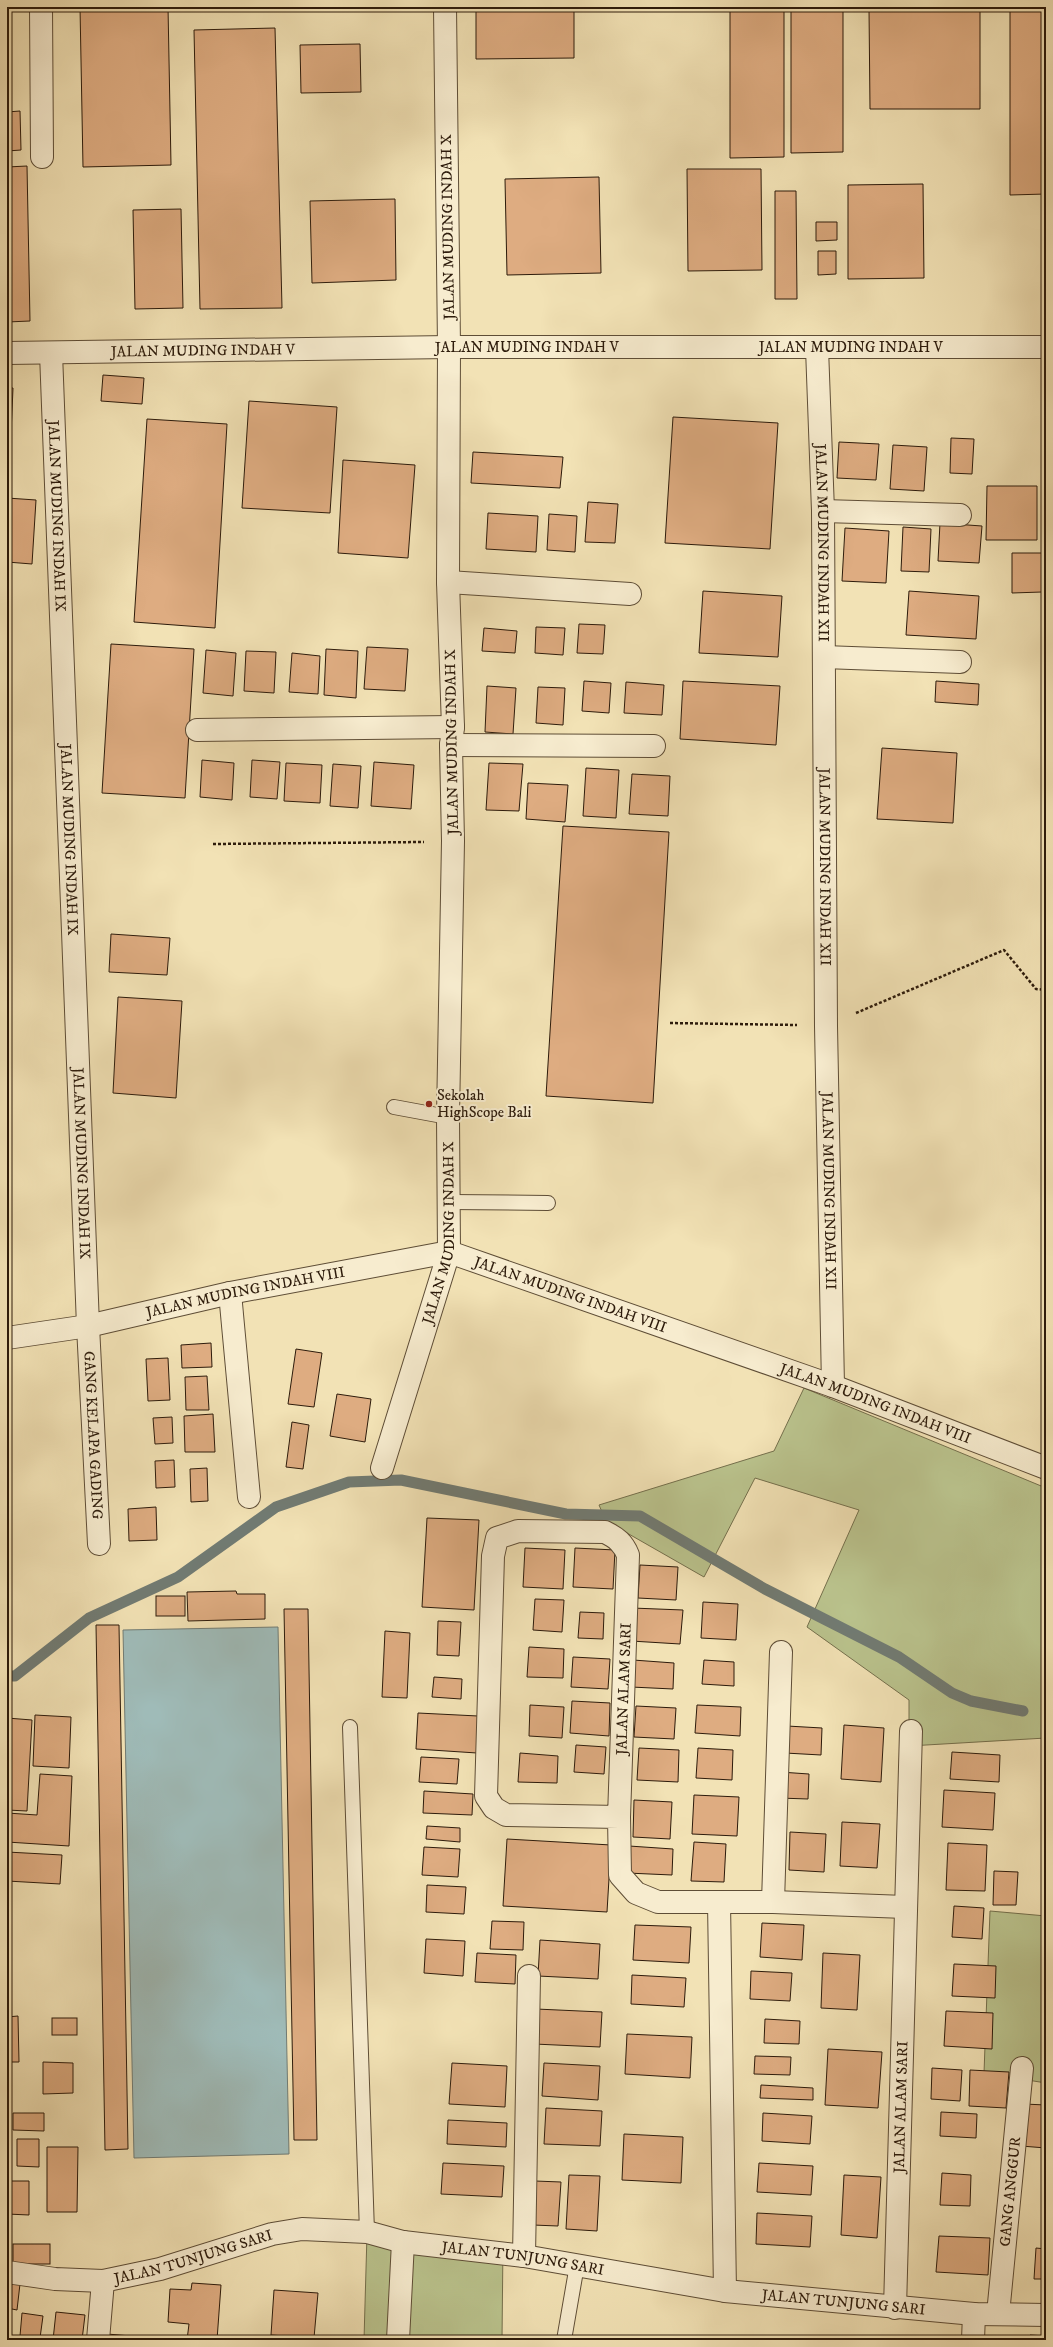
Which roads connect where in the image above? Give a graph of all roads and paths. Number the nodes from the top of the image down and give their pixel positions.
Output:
1 (41, 7) edge
2 (445, 7) edge
3 (42, 157) dead end
4 (449, 347) junction
5 (1046, 347) edge
6 (817, 348) junction
7 (51, 352) junction
8 (7, 353) edge
9 (823, 511) junction
10 (960, 514) dead end
11 (448, 582) junction
12 (630, 594) dead end
13 (824, 657) junction
14 (960, 662) dead end
15 (197, 730) dead end
16 (452, 736) junction
17 (654, 746) dead end
18 (453, 841) junction
19 (212, 844) dead end
20 (1046, 990) edge
21 (670, 1023) dead end
22 (826, 1026) junction
23 (394, 1107) dead end
24 (448, 1117) junction
25 (450, 1202) junction
26 (548, 1203) dead end
27 (449, 1252) junction
28 (230, 1293) junction
29 (88, 1326) junction
30 (7, 1338) edge
31 (833, 1386) junction
32 (382, 1468) dead end
33 (1046, 1468) edge
34 (249, 1497) dead end
35 (99, 1544) dead end
36 (781, 1652) dead end
37 (350, 1727) dead end
38 (912, 1731) dead end
39 (619, 1817) junction
40 (719, 1902) junction
41 (774, 1902) junction
42 (905, 1907) junction
43 (529, 1976) dead end
44 (1022, 2068) dead end
45 (368, 2232) junction
46 (403, 2242) junction
47 (524, 2256) junction
48 (577, 2264) junction
49 (7, 2272) edge
50 (103, 2281) junction
51 (725, 2291) junction
52 (895, 2308) junction
53 (974, 2314) junction
54 (998, 2314) junction
55 (1046, 2315) edge
56 (98, 2340) edge
57 (398, 2340) edge
58 (564, 2340) edge
59 (973, 2340) edge

1 - 3 street
2 - 4 street, JALAN MUDING INDAH X
4 - 6 street, JALAN MUDING INDAH V
4 - 7 street, JALAN MUDING INDAH V
4 - 11 street, JALAN MUDING INDAH X
5 - 6 street, JALAN MUDING INDAH V
6 - 9 street, JALAN MUDING INDAH XII
7 - 8 street, JALAN MUDING INDAH V
7 - 29 street, JALAN MUDING INDAH IX
9 - 10 street
9 - 13 street, JALAN MUDING INDAH XII
11 - 12 street
11 - 16 street, JALAN MUDING INDAH X
13 - 14 street
13 - 22 street, JALAN MUDING INDAH XII
15 - 16 street
16 - 17 street
16 - 18 street, JALAN MUDING INDAH X
18 - 19 path
18 - 24 street, JALAN MUDING INDAH X
20 - 22 path
21 - 22 path
22 - 31 street, JALAN MUDING INDAH XII
23 - 24 lane
24 - 25 street, JALAN MUDING INDAH X
25 - 26 lane
25 - 27 street, JALAN MUDING INDAH X
27 - 28 street, JALAN MUDING INDAH VIII
27 - 31 street, JALAN MUDING INDAH VIII
27 - 32 street, JALAN MUDING INDAH X
28 - 29 street, JALAN MUDING INDAH VIII
28 - 34 street
29 - 30 street, JALAN MUDING INDAH VIII
29 - 35 street, GANG KELAPA GADING
31 - 33 street, JALAN MUDING INDAH VIII
36 - 41 street
37 - 45 lane
38 - 42 street, JALAN ALAM SARI
39 - 39 street, JALAN ALAM SARI
39 - 40 street, JALAN ALAM SARI
40 - 41 street, JALAN ALAM SARI
40 - 51 street
41 - 42 street, JALAN ALAM SARI
42 - 52 street, JALAN ALAM SARI
43 - 47 street
44 - 54 street, GANG ANGGUR
45 - 46 street, JALAN TUNJUNG SARI
45 - 50 street, JALAN TUNJUNG SARI
46 - 47 street, JALAN TUNJUNG SARI
46 - 57 street
47 - 48 street, JALAN TUNJUNG SARI
48 - 51 street, JALAN TUNJUNG SARI
48 - 58 lane
49 - 50 street, JALAN TUNJUNG SARI
50 - 56 street
51 - 52 street, JALAN TUNJUNG SARI
52 - 53 street, JALAN TUNJUNG SARI
53 - 54 street, JALAN TUNJUNG SARI
53 - 59 street
54 - 55 street, JALAN TUNJUNG SARI

